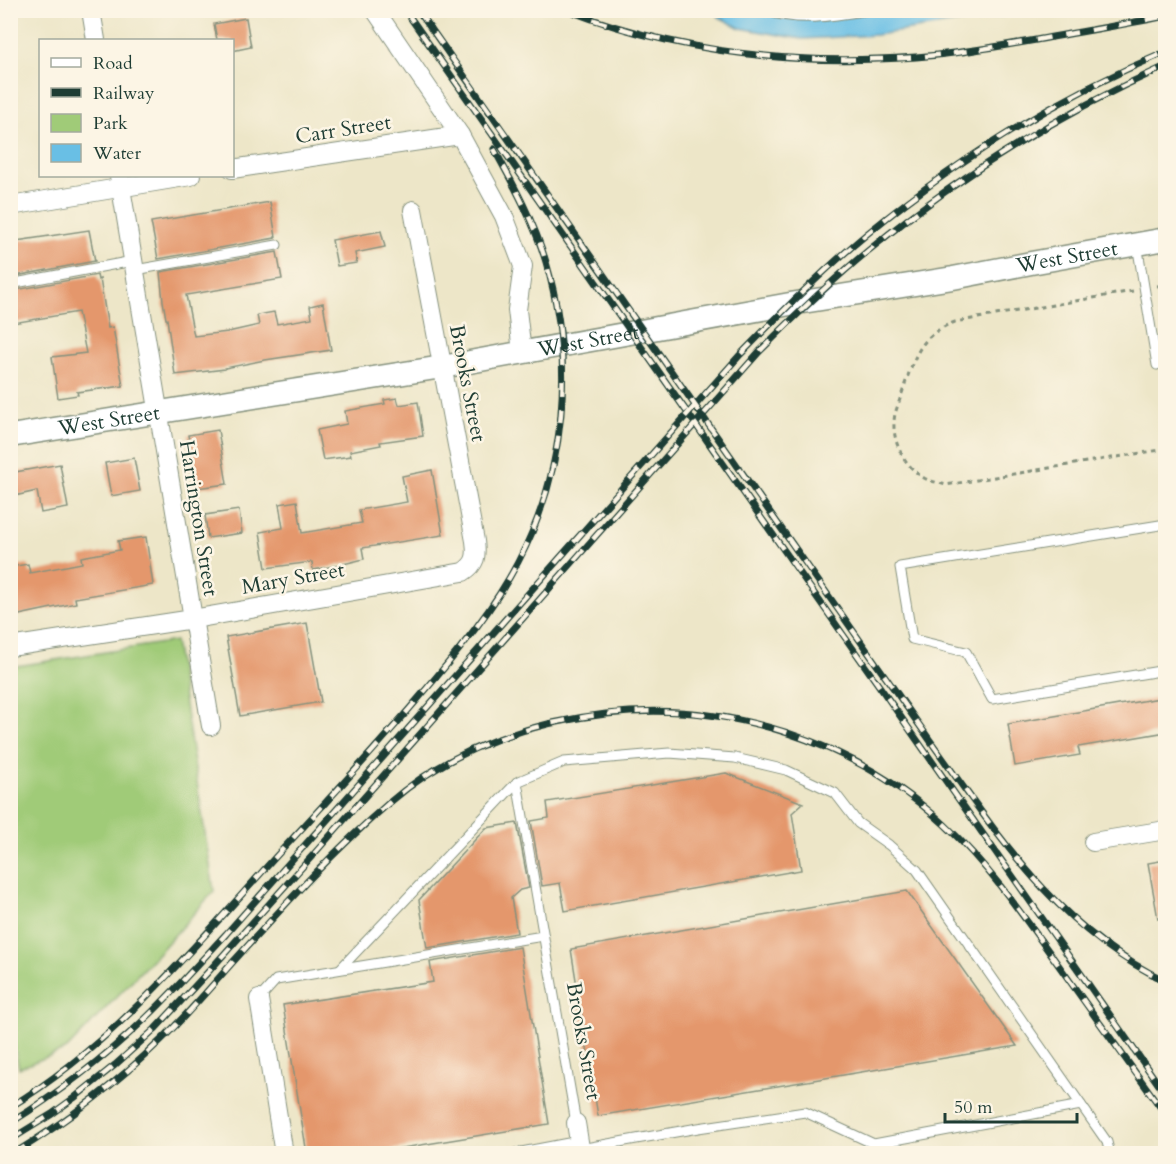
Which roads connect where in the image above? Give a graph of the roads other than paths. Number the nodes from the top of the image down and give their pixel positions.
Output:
1 (92, 10) edge
2 (375, 10) edge
3 (764, 10) edge
4 (869, 10) edge
5 (96, 39) edge
6 (460, 135) junction
7 (234, 169) edge
8 (177, 177) edge
9 (120, 181) edge
10 (10, 206) edge
11 (414, 210) dead end
12 (1166, 239) edge
13 (1137, 244) junction
14 (277, 245) dead end
15 (134, 266) junction
16 (10, 284) edge
17 (522, 352) junction
18 (1157, 365) dead end
19 (442, 367) junction
20 (159, 413) junction
21 (10, 436) edge
22 (1166, 524) edge
23 (474, 564) joint
24 (193, 619) junction
25 (10, 647) edge
26 (1166, 670) edge
27 (211, 726) dead end
28 (517, 782) junction
29 (1166, 830) edge
30 (1093, 842) dead end
31 (543, 936) junction
32 (340, 969) junction
33 (259, 999) joint
34 (1082, 1105) junction
35 (579, 1142) edge
36 (875, 1149) edge
37 (284, 1154) edge
38 (511, 1154) edge
39 (1110, 1154) edge

1 - 5 street
2 - 6 street
3 - 4 lane
6 - 7 street, Carr Street
6 - 17 street
8 - 9 street
9 - 10 street
9 - 15 street, Harrington Street
11 - 19 street, Brooks Street
12 - 13 street, West Street
13 - 17 street, West Street
13 - 18 lane
14 - 15 lane
15 - 16 lane
15 - 20 street, Harrington Street
17 - 19 street, West Street
19 - 20 street, West Street
19 - 23 street, Brooks Street
20 - 21 street, West Street
20 - 24 street, Harrington Street
22 - 26 lane
23 - 24 street, Mary Street
24 - 25 street, Mary Street
24 - 27 street, Harrington Street
28 - 31 lane, Brooks Street
28 - 32 lane
28 - 34 lane
29 - 30 street
31 - 32 lane
31 - 35 lane, Brooks Street
32 - 33 lane
33 - 37 street
34 - 36 lane
34 - 39 lane
35 - 36 lane
35 - 38 lane

